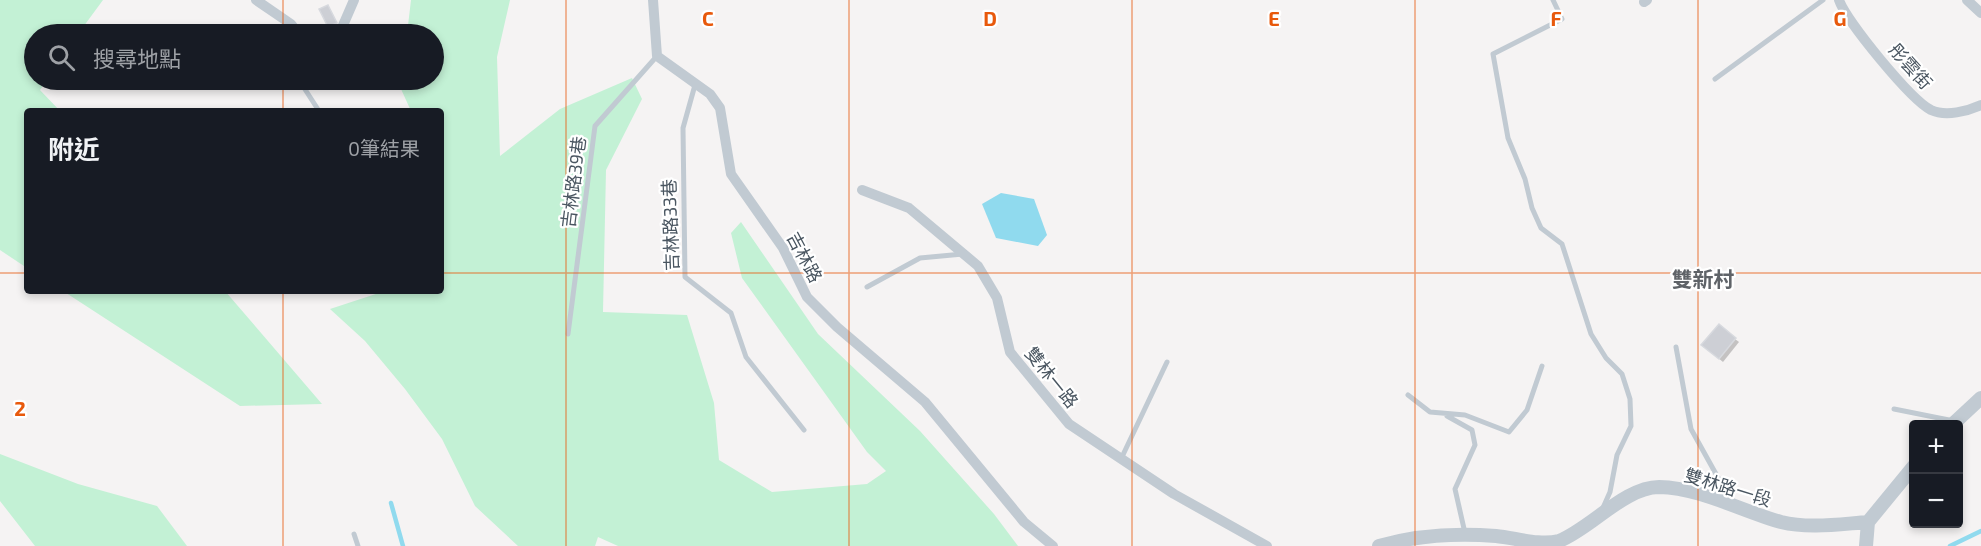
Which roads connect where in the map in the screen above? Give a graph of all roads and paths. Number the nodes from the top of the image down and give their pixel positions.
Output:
1 (256, 0) edge
2 (354, 0) edge
3 (653, 0) edge
4 (1553, 0) edge
5 (1823, 0) edge
6 (1839, 0) edge
7 (1966, 0) edge
8 (1981, 13) edge
9 (291, 24) edge
10 (344, 24) edge
11 (657, 56) junction
12 (1715, 79) dead end
13 (695, 85) junction
14 (305, 90) edge
15 (1981, 105) edge
16 (317, 108) edge
17 (862, 189) dead end
18 (965, 254) junction
19 (867, 287) dead end
20 (568, 334) dead end
21 (1676, 347) dead end
22 (1167, 362) dead end
23 (1542, 366) dead end
24 (1408, 395) dead end
25 (1981, 398) edge
26 (1894, 410) dead end
27 (1444, 415) junction
28 (1940, 420) edge
29 (1957, 420) edge
30 (804, 430) dead end
31 (1121, 459) junction
32 (1909, 472) edge
33 (1735, 507) junction
34 (1599, 517) junction
35 (1868, 522) junction
36 (354, 534) dead end
37 (1465, 535) junction
38 (358, 546) edge
39 (1053, 546) edge
40 (1267, 546) edge
41 (1378, 546) edge
42 (1866, 546) edge

1 - 9 street
2 - 10 street
3 - 11 street
4 - 34 lane
5 - 12 lane
6 - 15 street, 彤雲街
7 - 8 street
11 - 13 street, 吉林路
11 - 20 lane, 吉林路39巷
13 - 30 lane, 吉林路33巷
13 - 39 street, 吉林路
14 - 16 lane
17 - 18 street, 雙林一路
18 - 19 lane
18 - 31 street, 雙林一路
21 - 33 lane
22 - 31 lane
23 - 27 lane
24 - 27 lane
25 - 29 street
26 - 28 lane
27 - 37 lane
31 - 40 street, 雙林一路
32 - 35 street
33 - 34 street, 雙林路一段
33 - 35 street, 雙林路一段
34 - 37 street, 雙林路一段
35 - 42 street
36 - 38 lane
37 - 41 street, 雙林路一段

